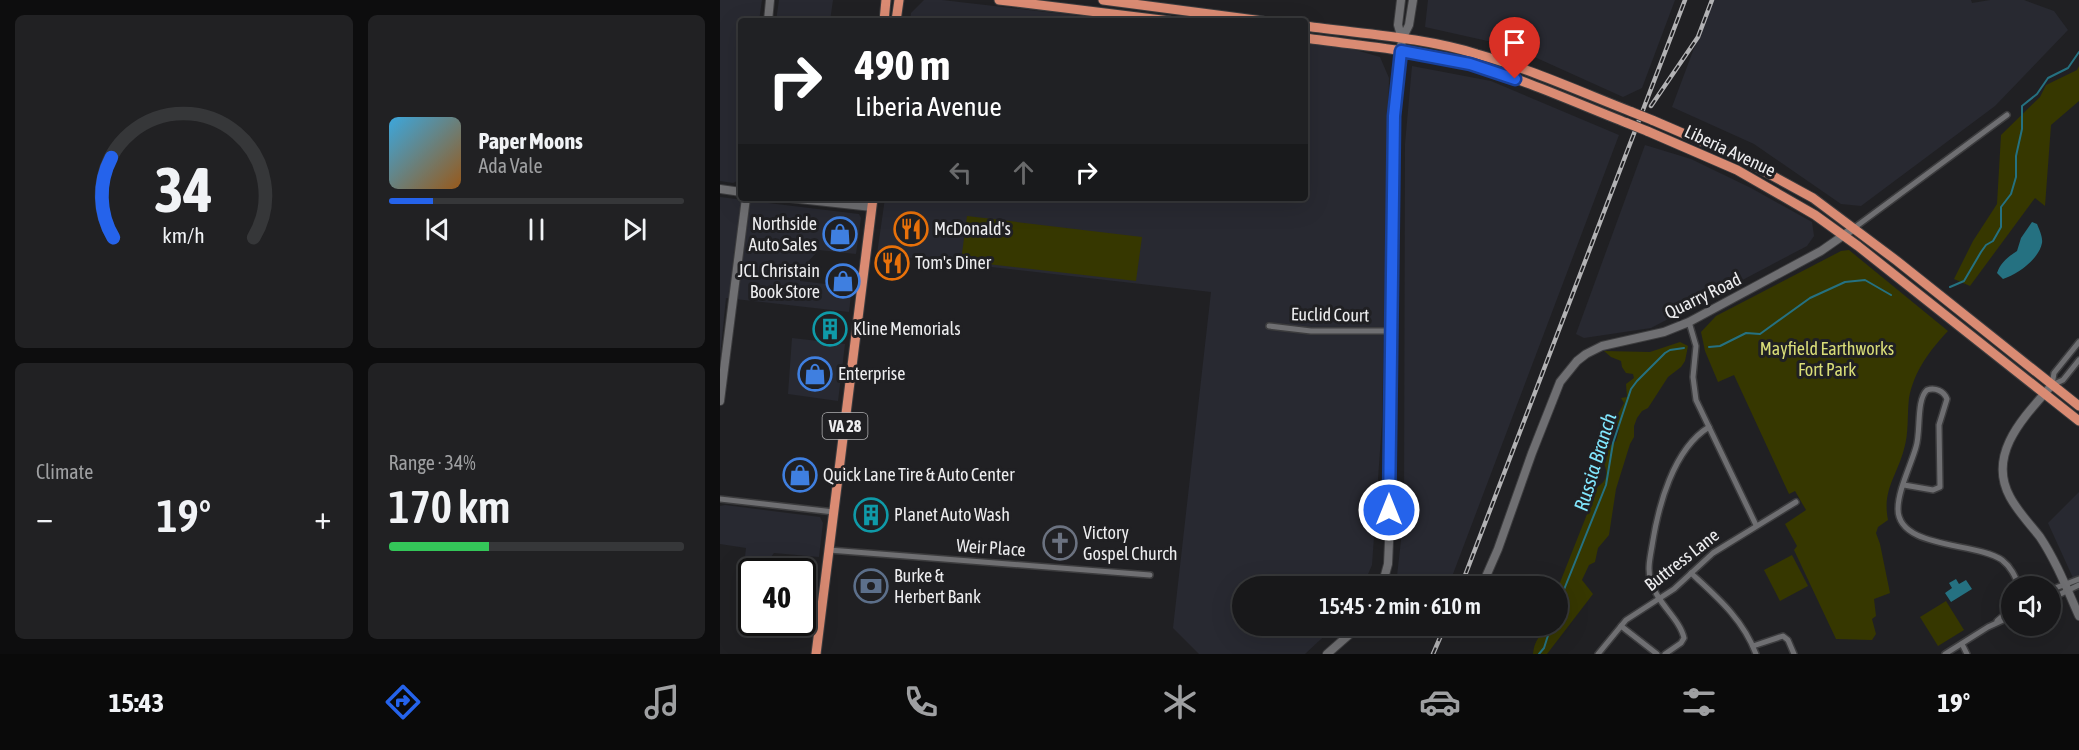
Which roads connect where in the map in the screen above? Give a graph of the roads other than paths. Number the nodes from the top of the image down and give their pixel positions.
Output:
1 (770, 0) edge
2 (886, 0) edge
3 (899, 0) edge
4 (905, 0) edge
5 (999, 0) edge
6 (1103, 0) edge
7 (1401, 0) edge
8 (1413, 0) edge
9 (768, 18) edge
10 (884, 18) edge
11 (897, 18) edge
12 (897, 18) edge
13 (1146, 18) edge
14 (1240, 18) edge
15 (1308, 26) edge
16 (1308, 39) edge
17 (1402, 39) junction
18 (1401, 51) junction
19 (2007, 115) dead end
20 (720, 189) edge
21 (738, 192) edge
22 (746, 201) edge
23 (840, 201) edge
24 (873, 203) edge
25 (1854, 228) junction
26 (1844, 236) junction
27 (1689, 322) junction
28 (1269, 326) dead end
29 (1392, 331) junction
30 (2079, 342) edge
31 (2079, 360) edge
32 (2052, 385) junction
33 (2044, 394) junction
34 (720, 401) edge
35 (2079, 406) edge
36 (2079, 421) edge
37 (1709, 427) junction
38 (1904, 485) junction
39 (720, 499) edge
40 (1796, 502) dead end
41 (834, 512) junction
42 (1756, 525) junction
43 (829, 550) junction
44 (1691, 573) junction
45 (1150, 575) dead end
46 (1385, 576) edge
47 (1486, 576) edge
48 (2015, 576) edge
49 (2079, 579) edge
50 (2079, 585) edge
51 (2066, 587) junction
52 (2061, 588) edge
53 (2061, 591) edge
54 (1659, 600) junction
55 (2079, 616) edge
56 (2001, 618) edge
57 (2001, 621) edge
58 (1994, 624) junction
59 (1621, 626) junction
60 (1348, 636) edge
61 (1962, 644) junction
62 (1753, 646) junction
63 (816, 654) edge
64 (1327, 654) edge
65 (1598, 654) edge
66 (1658, 654) edge
67 (1665, 654) edge
68 (1756, 654) edge
69 (1794, 654) edge
70 (1945, 654) edge
71 (1967, 654) edge

1 - 9 street
2 - 10 highway
3 - 11 highway
4 - 12 highway
5 - 13 highway
6 - 14 highway
7 - 17 street
8 - 17 street
15 - 17 highway, Liberia Avenue
16 - 18 highway, Liberia Avenue
17 - 18 street
17 - 25 highway, Liberia Avenue, bridge
18 - 26 highway, Liberia Avenue, bridge
18 - 29 street
19 - 25 street, Quarry Road
20 - 21 street
22 - 34 street
23 - 24 street
24 - 41 highway, VA 28
25 - 26 street, Quarry Road
25 - 32 highway, Liberia Avenue
26 - 27 street, Quarry Road
26 - 33 highway, Liberia Avenue
27 - 37 street
27 - 47 street, Quarry Road
28 - 29 street, Euclid Court
29 - 46 street
30 - 32 street
31 - 32 street
32 - 33 street
32 - 35 highway, Liberia Avenue
33 - 36 highway, Liberia Avenue
33 - 51 street
37 - 42 street
37 - 54 street
38 - 38 street
38 - 48 street
39 - 41 street
40 - 42 street, Buttress Lane
41 - 43 highway, VA 28
42 - 44 street, Buttress Lane
43 - 45 street, Weir Place
43 - 63 highway, VA 28
44 - 54 street, Buttress Lane
44 - 62 street
49 - 51 street
50 - 51 street
51 - 52 street
51 - 53 street
51 - 55 street
54 - 59 street, Buttress Lane
54 - 67 street
56 - 58 street
57 - 58 street
58 - 61 street
59 - 65 street, Buttress Lane
59 - 66 street
60 - 64 street
61 - 70 street
61 - 71 street
62 - 68 street
62 - 69 street

